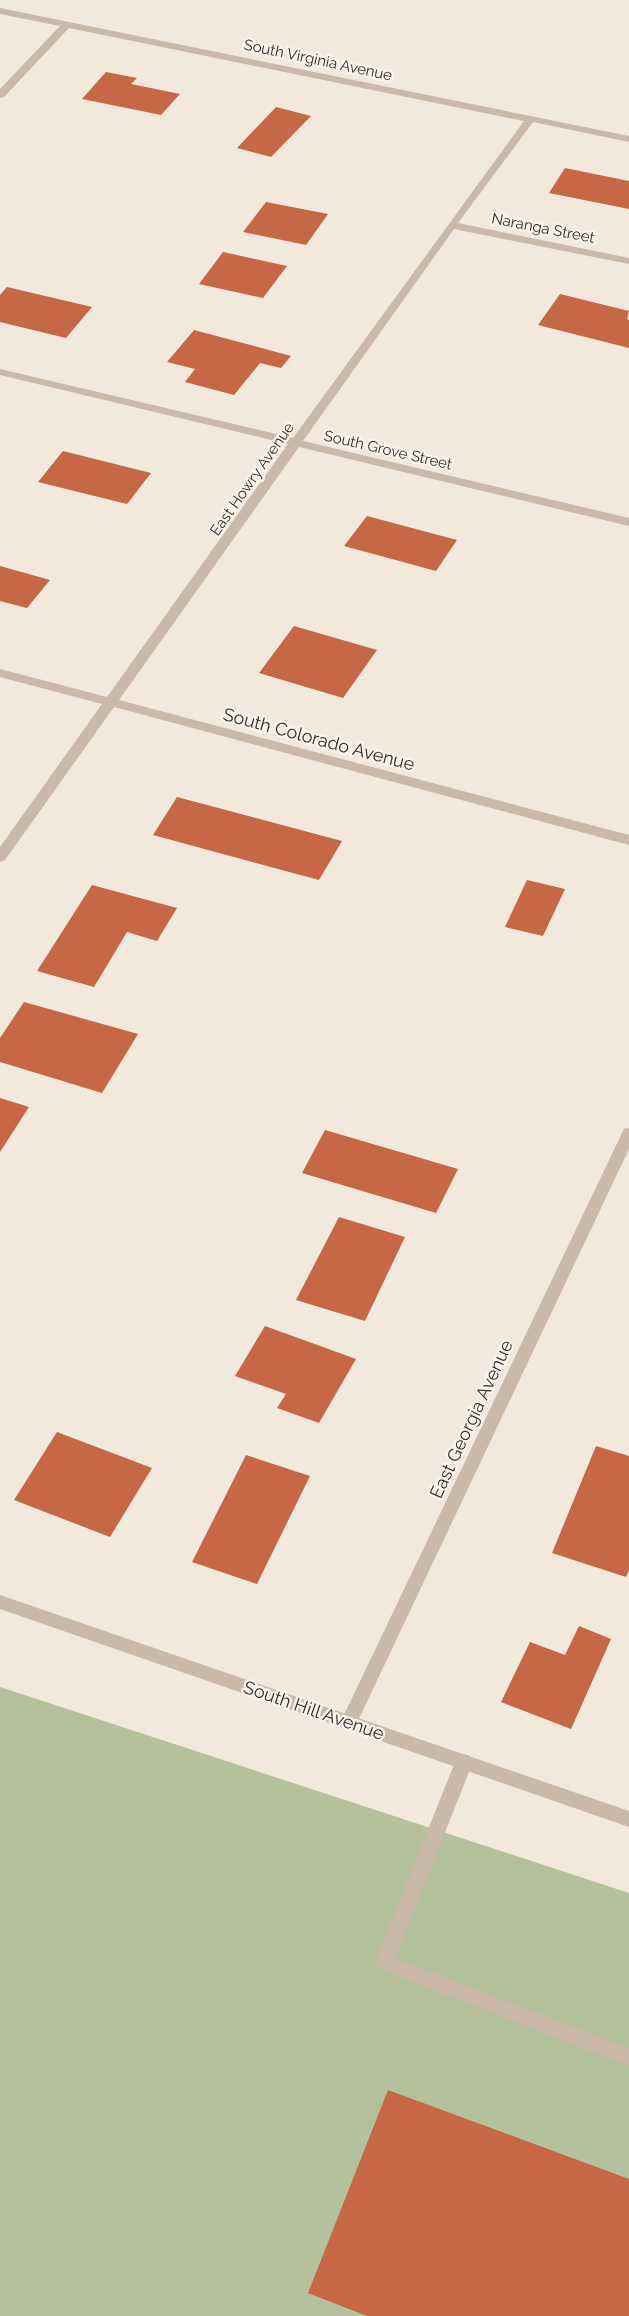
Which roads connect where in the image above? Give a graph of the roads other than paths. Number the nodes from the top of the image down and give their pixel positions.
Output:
1 (0, 11) edge
2 (68, 23) junction
3 (0, 95) edge
4 (530, 119) junction
5 (629, 139) edge
6 (451, 225) junction
7 (629, 261) edge
8 (0, 372) edge
9 (295, 444) junction
10 (629, 522) edge
11 (0, 673) edge
12 (111, 702) junction
13 (629, 840) edge
14 (0, 857) edge
15 (629, 1133) edge
16 (0, 1602) edge
17 (349, 1722) junction
18 (464, 1762) junction
19 (629, 1819) edge
20 (629, 2057) edge

1 - 2 street, South Virginia Avenue
2 - 3 street
2 - 4 street, South Virginia Avenue
4 - 5 street, South Virginia Avenue
4 - 6 street, East Howry Avenue
6 - 7 street, Naranga Street
6 - 9 street, East Howry Avenue
8 - 9 street, South Grove Street
9 - 10 street, South Grove Street
9 - 12 street, East Howry Avenue
11 - 12 street, South Colorado Avenue
12 - 13 street, South Colorado Avenue
12 - 14 street, East Howry Avenue
15 - 17 street, East Georgia Avenue
16 - 17 street, South Hill Avenue
17 - 18 street, South Hill Avenue
18 - 19 street, South Hill Avenue
18 - 20 street

